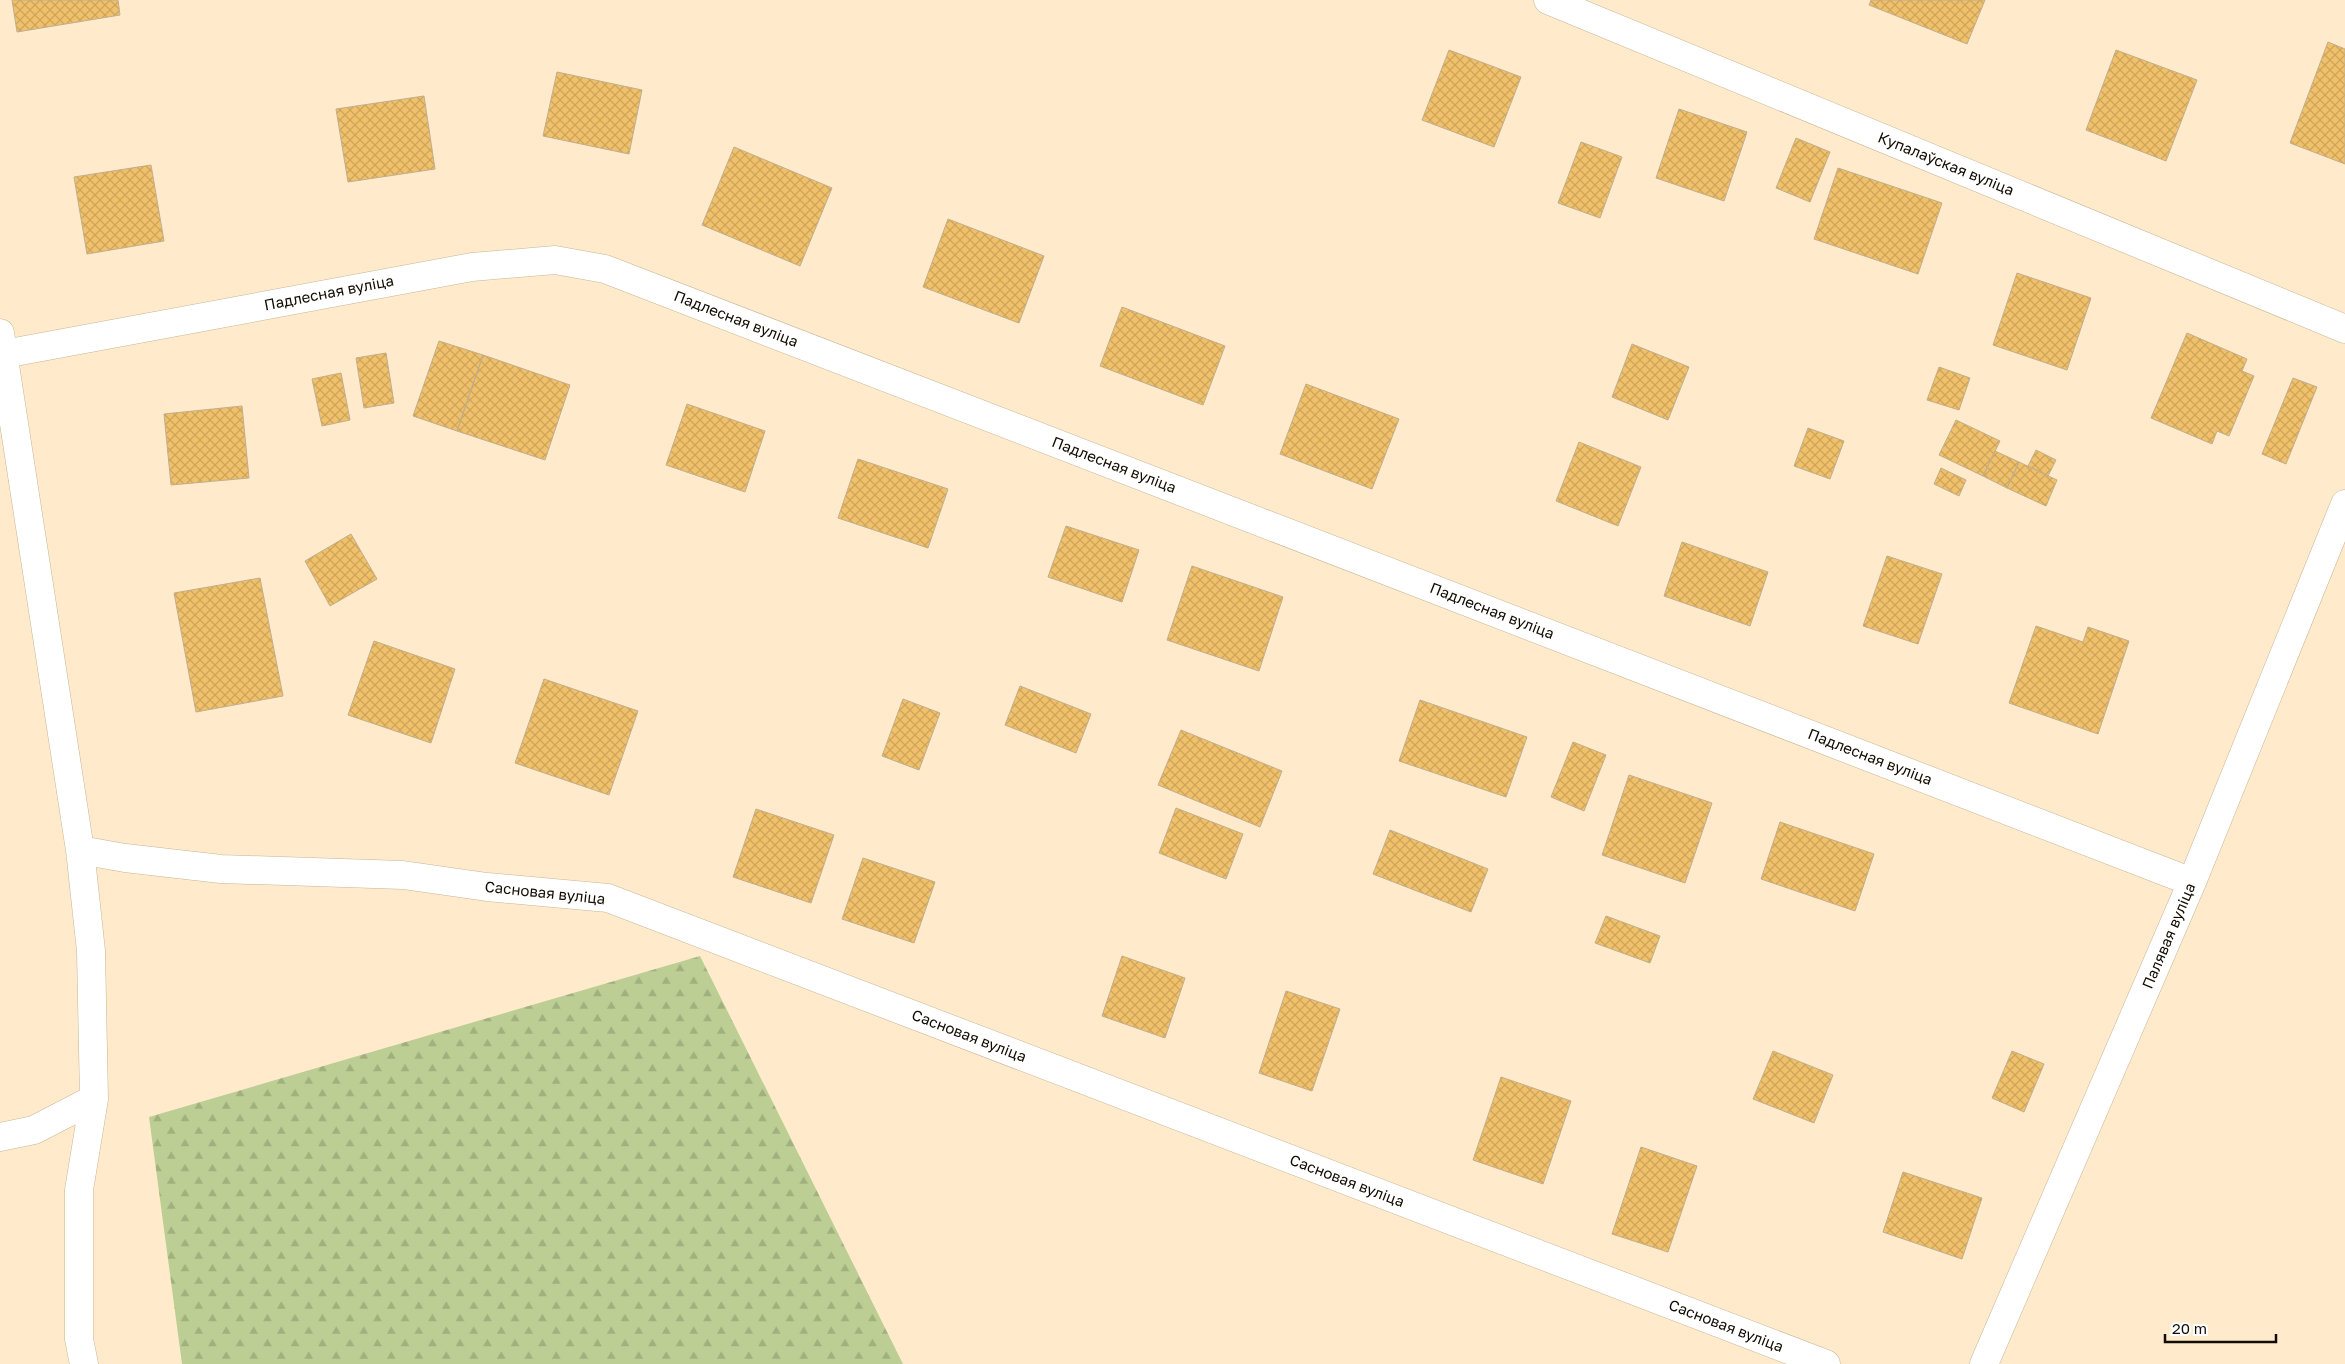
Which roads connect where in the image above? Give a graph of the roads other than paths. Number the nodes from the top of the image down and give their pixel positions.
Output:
1 (1548, 0) edge
2 (2345, 329) edge
3 (2, 344) edge
4 (2345, 504) edge
5 (80, 850) junction
6 (2192, 882) junction
7 (94, 1099) junction
8 (0, 1137) edge
9 (84, 1364) edge
10 (1826, 1364) edge
11 (1984, 1364) edge

1 - 2 street, Купалаўская вуліца
3 - 5 street
3 - 6 street, Падлесная вуліца
4 - 6 street, Палявая вуліца
5 - 7 street
5 - 10 street, Сасновая вуліца
6 - 11 street, Палявая вуліца
7 - 8 street
7 - 9 street

